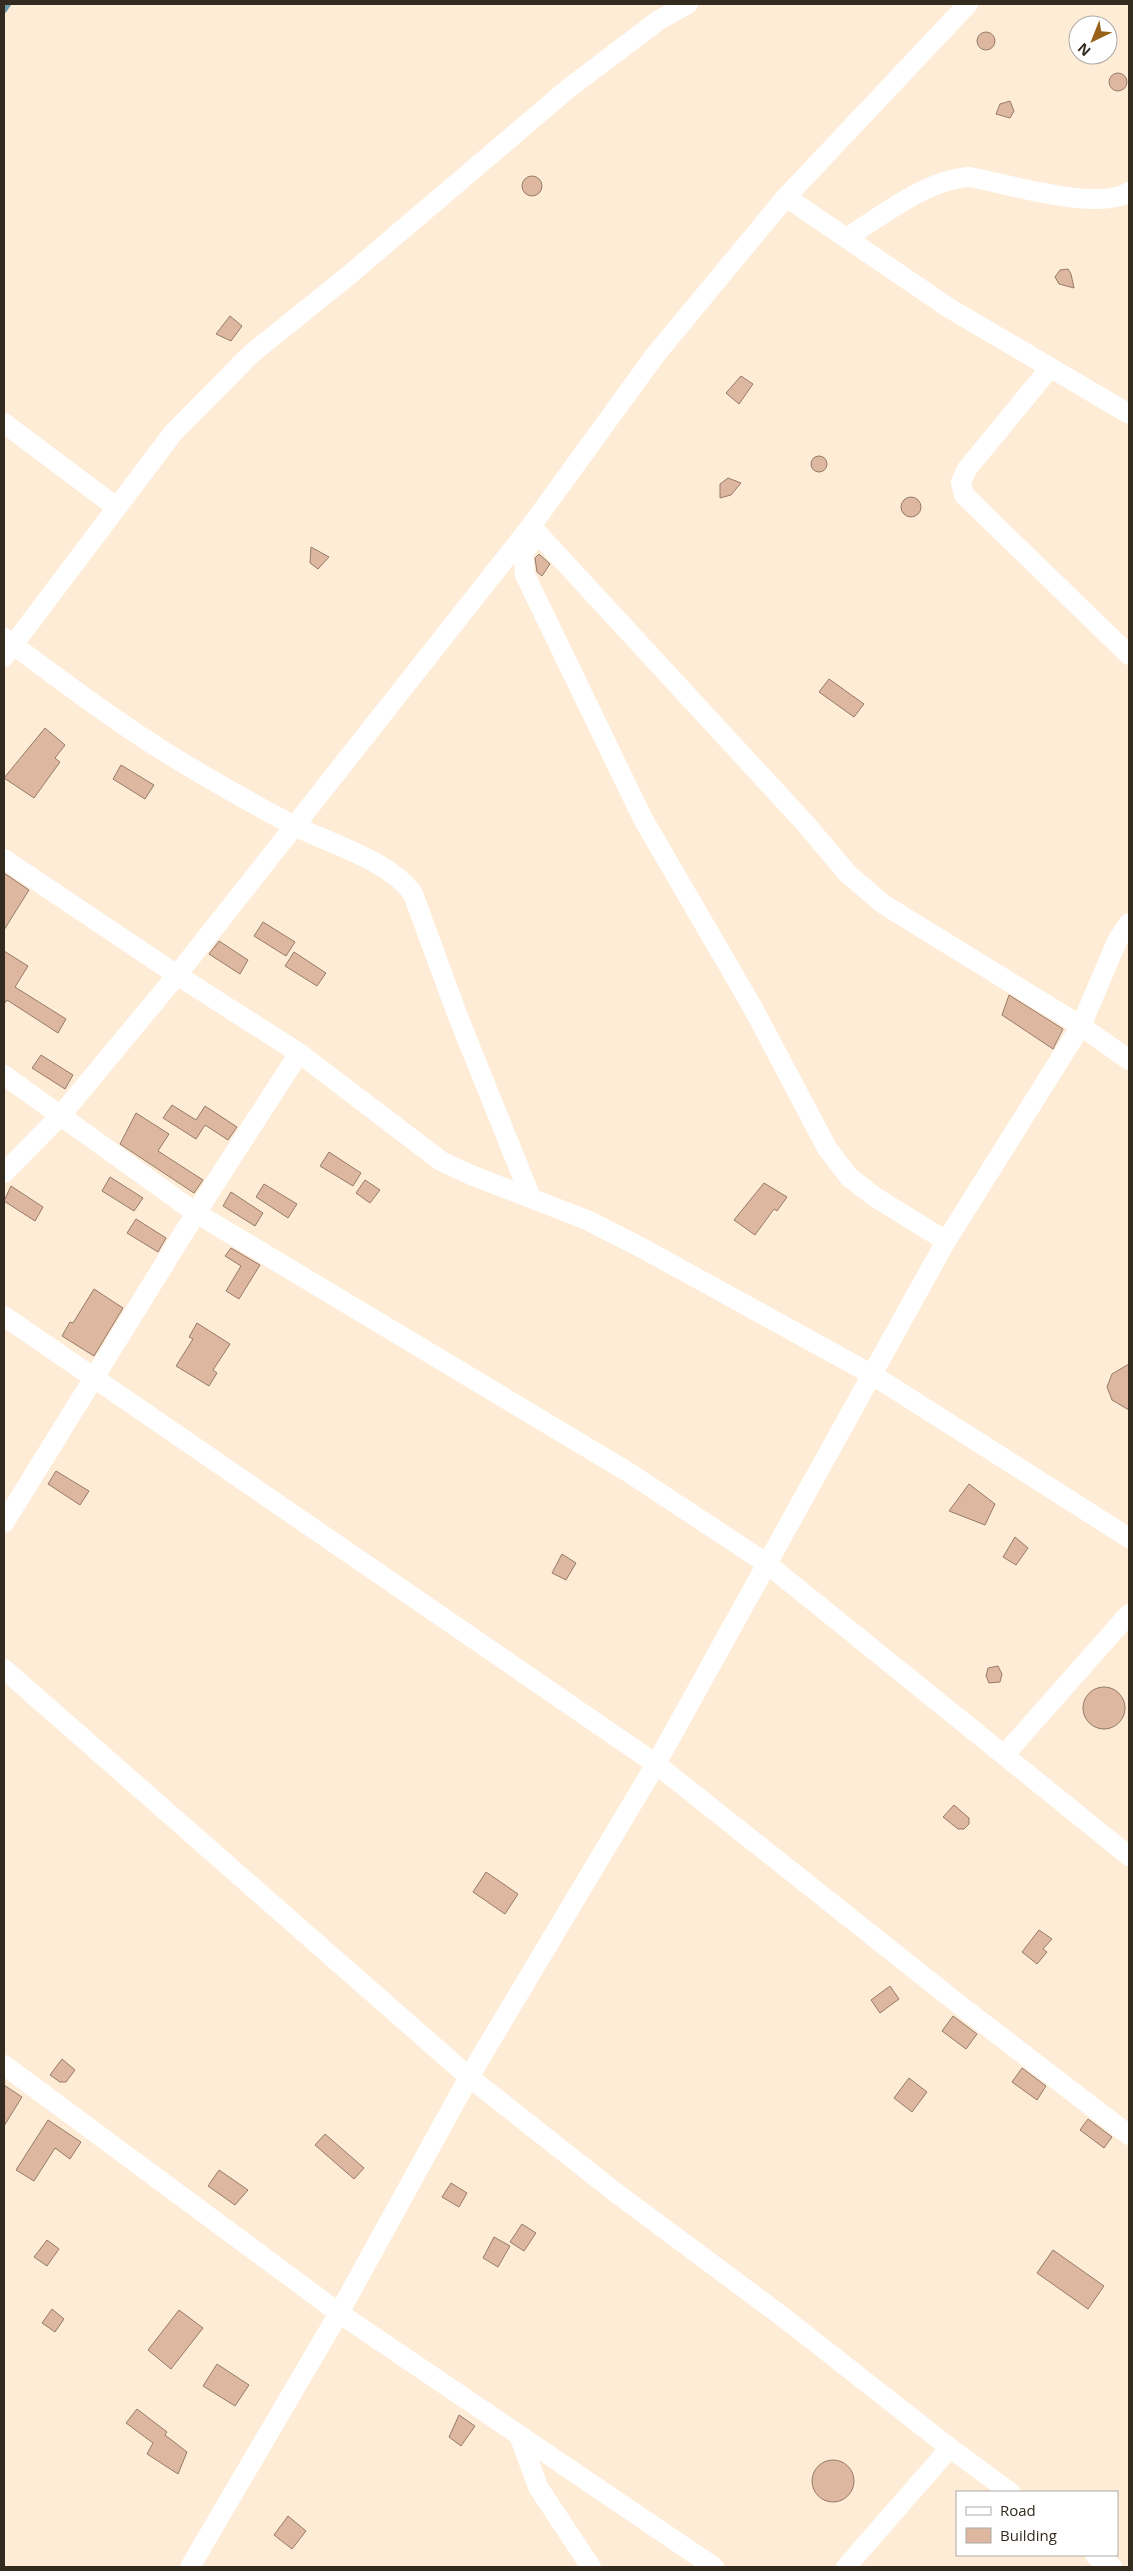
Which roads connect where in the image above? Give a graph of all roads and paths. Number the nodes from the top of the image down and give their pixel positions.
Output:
1 (688, 4) edge
2 (968, 4) edge
3 (1129, 192) edge
4 (786, 198) junction
5 (846, 238) junction
6 (1050, 368) junction
7 (1129, 414) edge
8 (4, 423) edge
9 (116, 506) junction
10 (534, 530) junction
11 (7, 647) edge
12 (1129, 656) edge
13 (295, 826) junction
14 (4, 859) edge
15 (1129, 923) edge
16 (177, 975) junction
17 (1081, 1026) junction
18 (298, 1052) junction
19 (1129, 1060) edge
20 (4, 1075) edge
21 (61, 1115) junction
22 (4, 1173) edge
23 (530, 1198) junction
24 (196, 1213) junction
25 (946, 1241) junction
26 (4, 1316) edge
27 (872, 1374) junction
28 (93, 1379) junction
29 (4, 1523) edge
30 (1125, 1528) edge
31 (766, 1563) junction
32 (1129, 1614) edge
33 (4, 1669) edge
34 (1005, 1754) junction
35 (656, 1764) junction
36 (1129, 1856) edge
37 (4, 2065) edge
38 (469, 2077) junction
39 (1129, 2135) edge
40 (339, 2312) junction
41 (518, 2435) junction
42 (950, 2448) junction
43 (1009, 2491) edge
44 (1096, 2556) edge
45 (190, 2567) edge
46 (591, 2567) edge
47 (714, 2567) edge
48 (846, 2567) edge
49 (1112, 2567) edge

1 - 9 street
2 - 4 street
3 - 5 street
4 - 5 street
4 - 10 street
5 - 6 street
6 - 7 street
6 - 12 street
8 - 9 street
9 - 11 street
10 - 13 street
10 - 17 street
10 - 25 street
11 - 13 street
13 - 16 street
13 - 23 street
14 - 16 street
15 - 17 street
16 - 18 street
16 - 21 street
17 - 19 street
17 - 25 street
18 - 23 street
18 - 24 street
20 - 21 street
21 - 22 street
21 - 24 street
23 - 27 street
24 - 28 street
24 - 31 street
25 - 27 street
26 - 28 street
27 - 30 street
27 - 31 street
28 - 29 street
28 - 35 street
31 - 34 street
31 - 35 street
32 - 34 street
33 - 38 street
34 - 36 street
35 - 38 street
35 - 39 street
37 - 40 street
38 - 40 street
38 - 42 street
40 - 41 street
40 - 45 street
41 - 46 street
41 - 47 street
42 - 43 street
42 - 48 street
44 - 49 street

